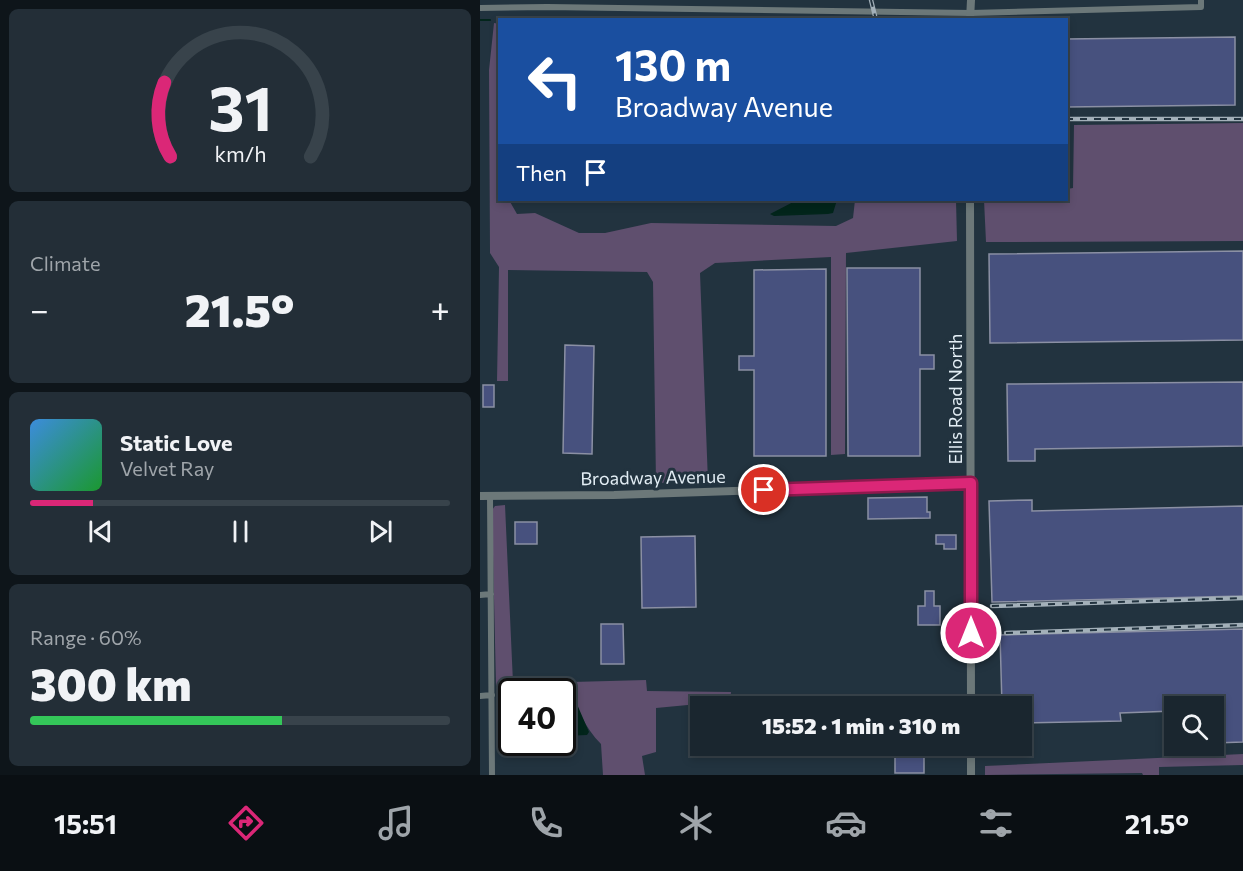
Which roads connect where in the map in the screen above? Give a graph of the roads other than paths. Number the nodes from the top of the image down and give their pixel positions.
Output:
1 (970, 0) edge
2 (1201, 4) edge
3 (480, 8) edge
4 (970, 16) edge
5 (970, 201) edge
6 (971, 483) junction
7 (480, 496) edge
8 (490, 496) junction
9 (491, 594) junction
10 (480, 595) edge
11 (492, 695) junction
12 (480, 696) edge
13 (971, 696) edge
14 (971, 756) edge
15 (492, 775) edge
16 (971, 775) edge

1 - 4 street
2 - 4 street
3 - 4 street
5 - 6 street, Ellis Road North
6 - 8 street, Broadway Avenue
6 - 13 street, Ellis Road North
7 - 8 street, Broadway Avenue
8 - 9 street
9 - 10 street
9 - 11 street
11 - 12 street
11 - 15 street
14 - 16 street

